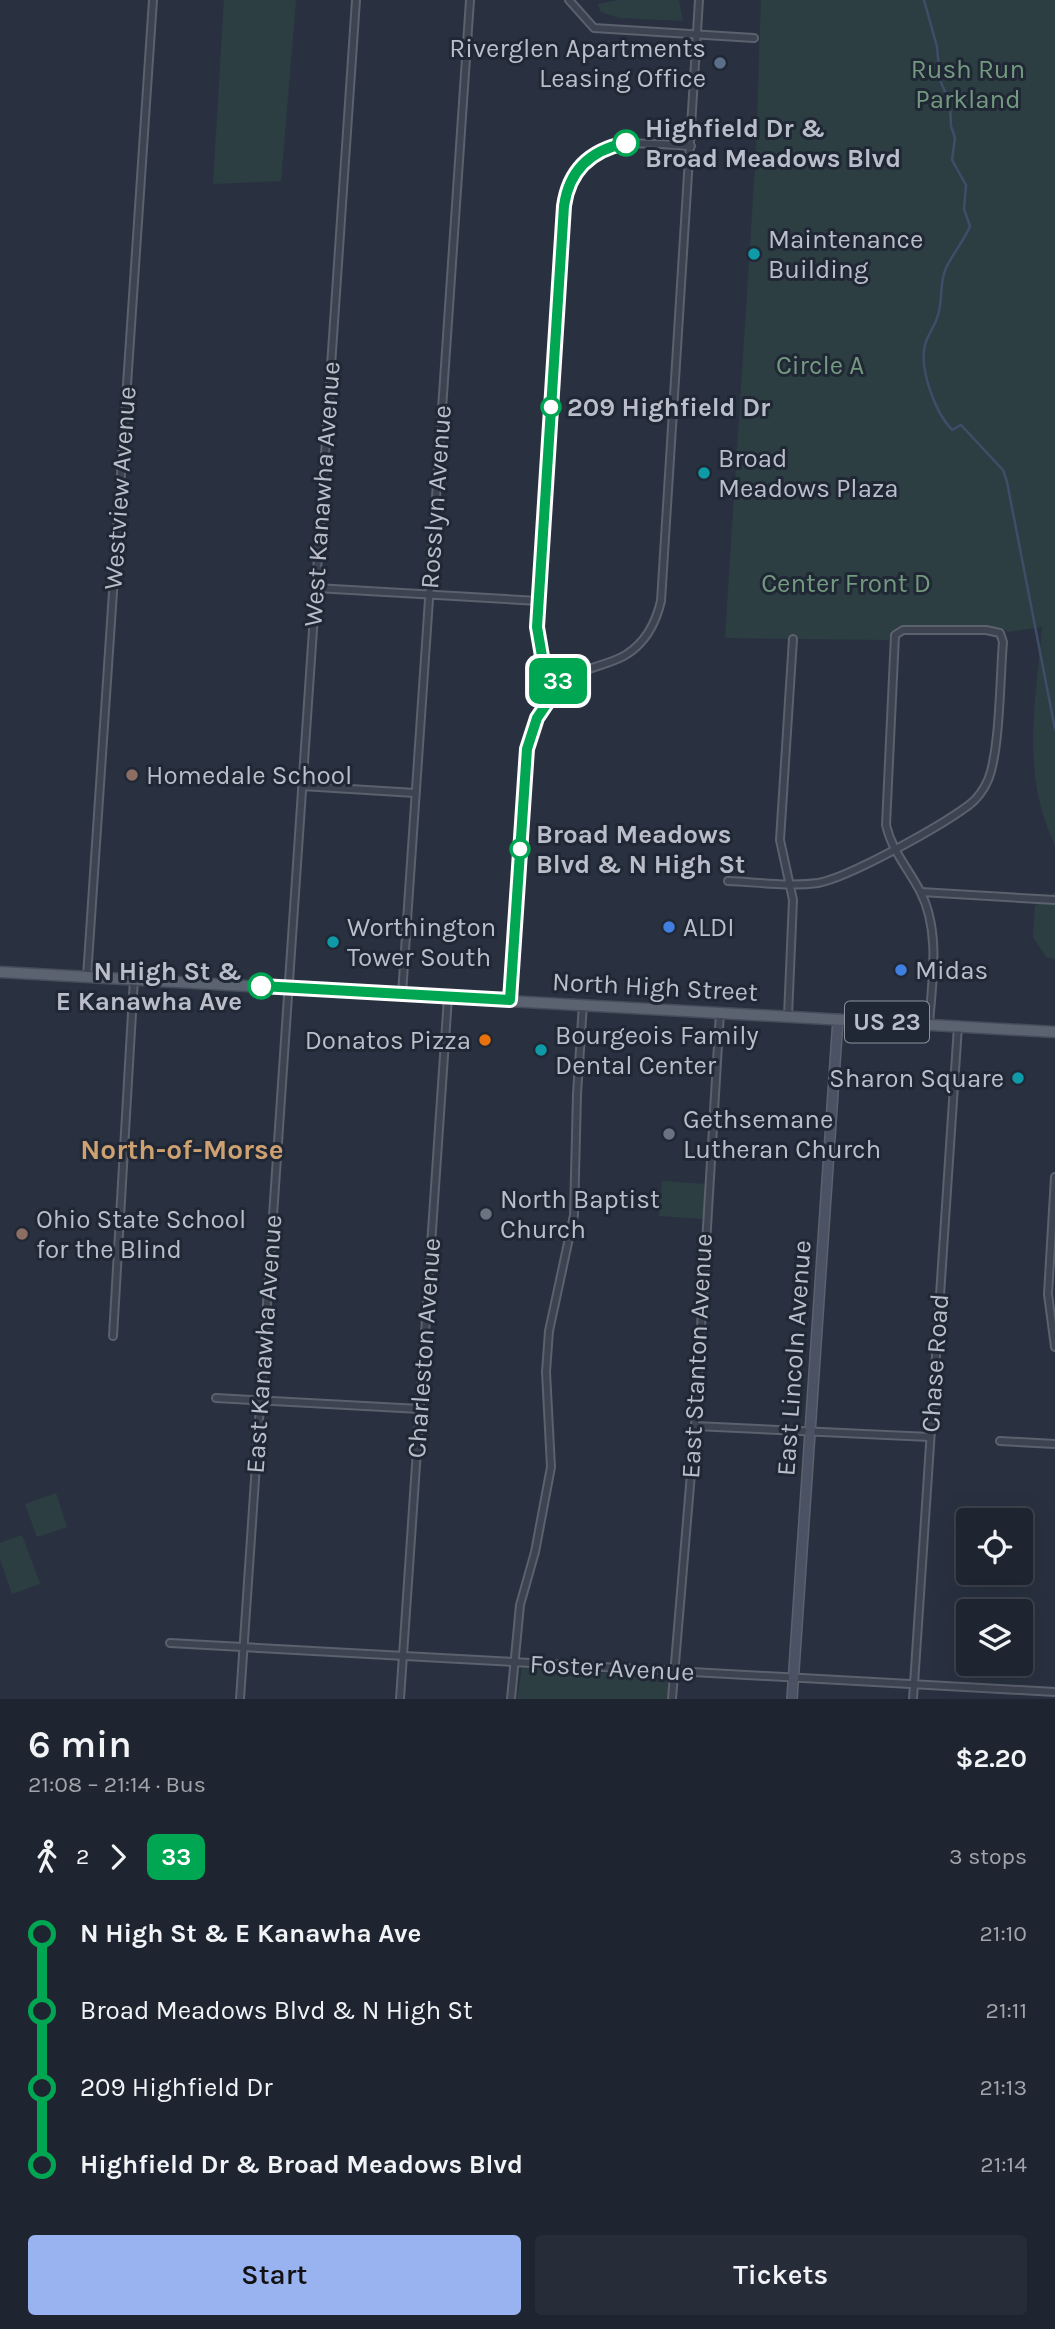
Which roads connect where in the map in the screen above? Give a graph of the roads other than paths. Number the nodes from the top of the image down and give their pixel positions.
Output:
1 (153, 0) edge
2 (356, 0) edge
3 (470, 0) edge
4 (569, 0) edge
5 (699, 0) edge
6 (698, 35) junction
7 (754, 38) dead end
8 (691, 146) junction
9 (316, 588) junction
10 (429, 595) junction
11 (538, 601) junction
12 (793, 639) dead end
13 (560, 684) junction
14 (302, 786) junction
15 (415, 793) junction
16 (894, 848) junction
17 (728, 881) dead end
18 (789, 884) junction
19 (921, 892) junction
20 (1055, 900) edge
21 (0, 972) edge
22 (88, 977) junction
23 (134, 979) junction
24 (288, 988) junction
25 (402, 994) junction
26 (448, 997) junction
27 (510, 1000) junction
28 (583, 1004) junction
29 (720, 1012) junction
30 (788, 1016) junction
31 (838, 1019) junction
32 (929, 1024) junction
33 (958, 1026) junction
34 (1055, 1032) edge
35 (1055, 1177) edge
36 (1053, 1333) edge
37 (113, 1336) dead end
38 (1055, 1347) edge
39 (216, 1398) dead end
40 (260, 1401) junction
41 (420, 1409) junction
42 (695, 1426) junction
43 (810, 1432) junction
44 (930, 1437) junction
45 (1000, 1441) dead end
46 (1055, 1444) edge
47 (170, 1643) dead end
48 (243, 1647) junction
49 (403, 1656) junction
50 (514, 1662) junction
51 (674, 1671) junction
52 (794, 1678) junction
53 (914, 1685) junction
54 (1055, 1692) edge
55 (240, 1699) edge
56 (400, 1699) edge
57 (511, 1699) edge
58 (672, 1699) edge
59 (792, 1699) edge
60 (912, 1699) edge

1 - 22 street, Westview Avenue
2 - 9 street, West Kanawha Avenue
3 - 10 street, Rosslyn Avenue
4 - 6 street
5 - 6 street
6 - 7 street
6 - 8 street
8 - 11 street
8 - 13 street
9 - 10 street
9 - 14 street, West Kanawha Avenue
10 - 11 street
10 - 15 street, Rosslyn Avenue
11 - 13 street
12 - 18 street
13 - 27 street
14 - 15 street
14 - 24 street, West Kanawha Avenue
15 - 25 street, Rosslyn Avenue
16 - 16 street
16 - 18 street
16 - 19 street
17 - 18 street
18 - 30 street
19 - 20 street
19 - 32 street
21 - 22 main road, North High Street / US 23
22 - 23 main road, North High Street / US 23
23 - 24 main road, North High Street / US 23
23 - 37 street
24 - 25 main road, North High Street / US 23
24 - 40 street, East Kanawha Avenue
25 - 26 main road, North High Street / US 23
26 - 27 main road, North High Street / US 23
26 - 41 street, Charleston Avenue
27 - 28 main road, North High Street / US 23
28 - 29 main road, North High Street / US 23
28 - 50 street
29 - 30 main road, North High Street / US 23
29 - 42 street, East Stanton Avenue
30 - 31 main road, North High Street / US 23
31 - 32 main road, North High Street / US 23
31 - 43 main road, East Lincoln Avenue
32 - 33 main road, North High Street / US 23
33 - 34 main road, North High Street / US 23
33 - 44 street, Chase Road
35 - 36 street
36 - 38 street
39 - 40 street
40 - 41 street
40 - 48 street, East Kanawha Avenue
41 - 49 street, Charleston Avenue
42 - 43 street
42 - 51 street, East Stanton Avenue
43 - 44 street
43 - 52 main road, East Lincoln Avenue
44 - 53 street, Chase Road
45 - 46 street
47 - 48 street, Foster Avenue
48 - 49 street, Foster Avenue
48 - 55 street, East Kanawha Avenue
49 - 50 street, Foster Avenue
49 - 56 street, Charleston Avenue
50 - 51 street, Foster Avenue
50 - 57 street
51 - 52 street, Foster Avenue
51 - 58 street, East Stanton Avenue
52 - 53 street, Foster Avenue
52 - 59 main road, East Lincoln Avenue
53 - 54 street, Foster Avenue
53 - 60 street, Chase Road

